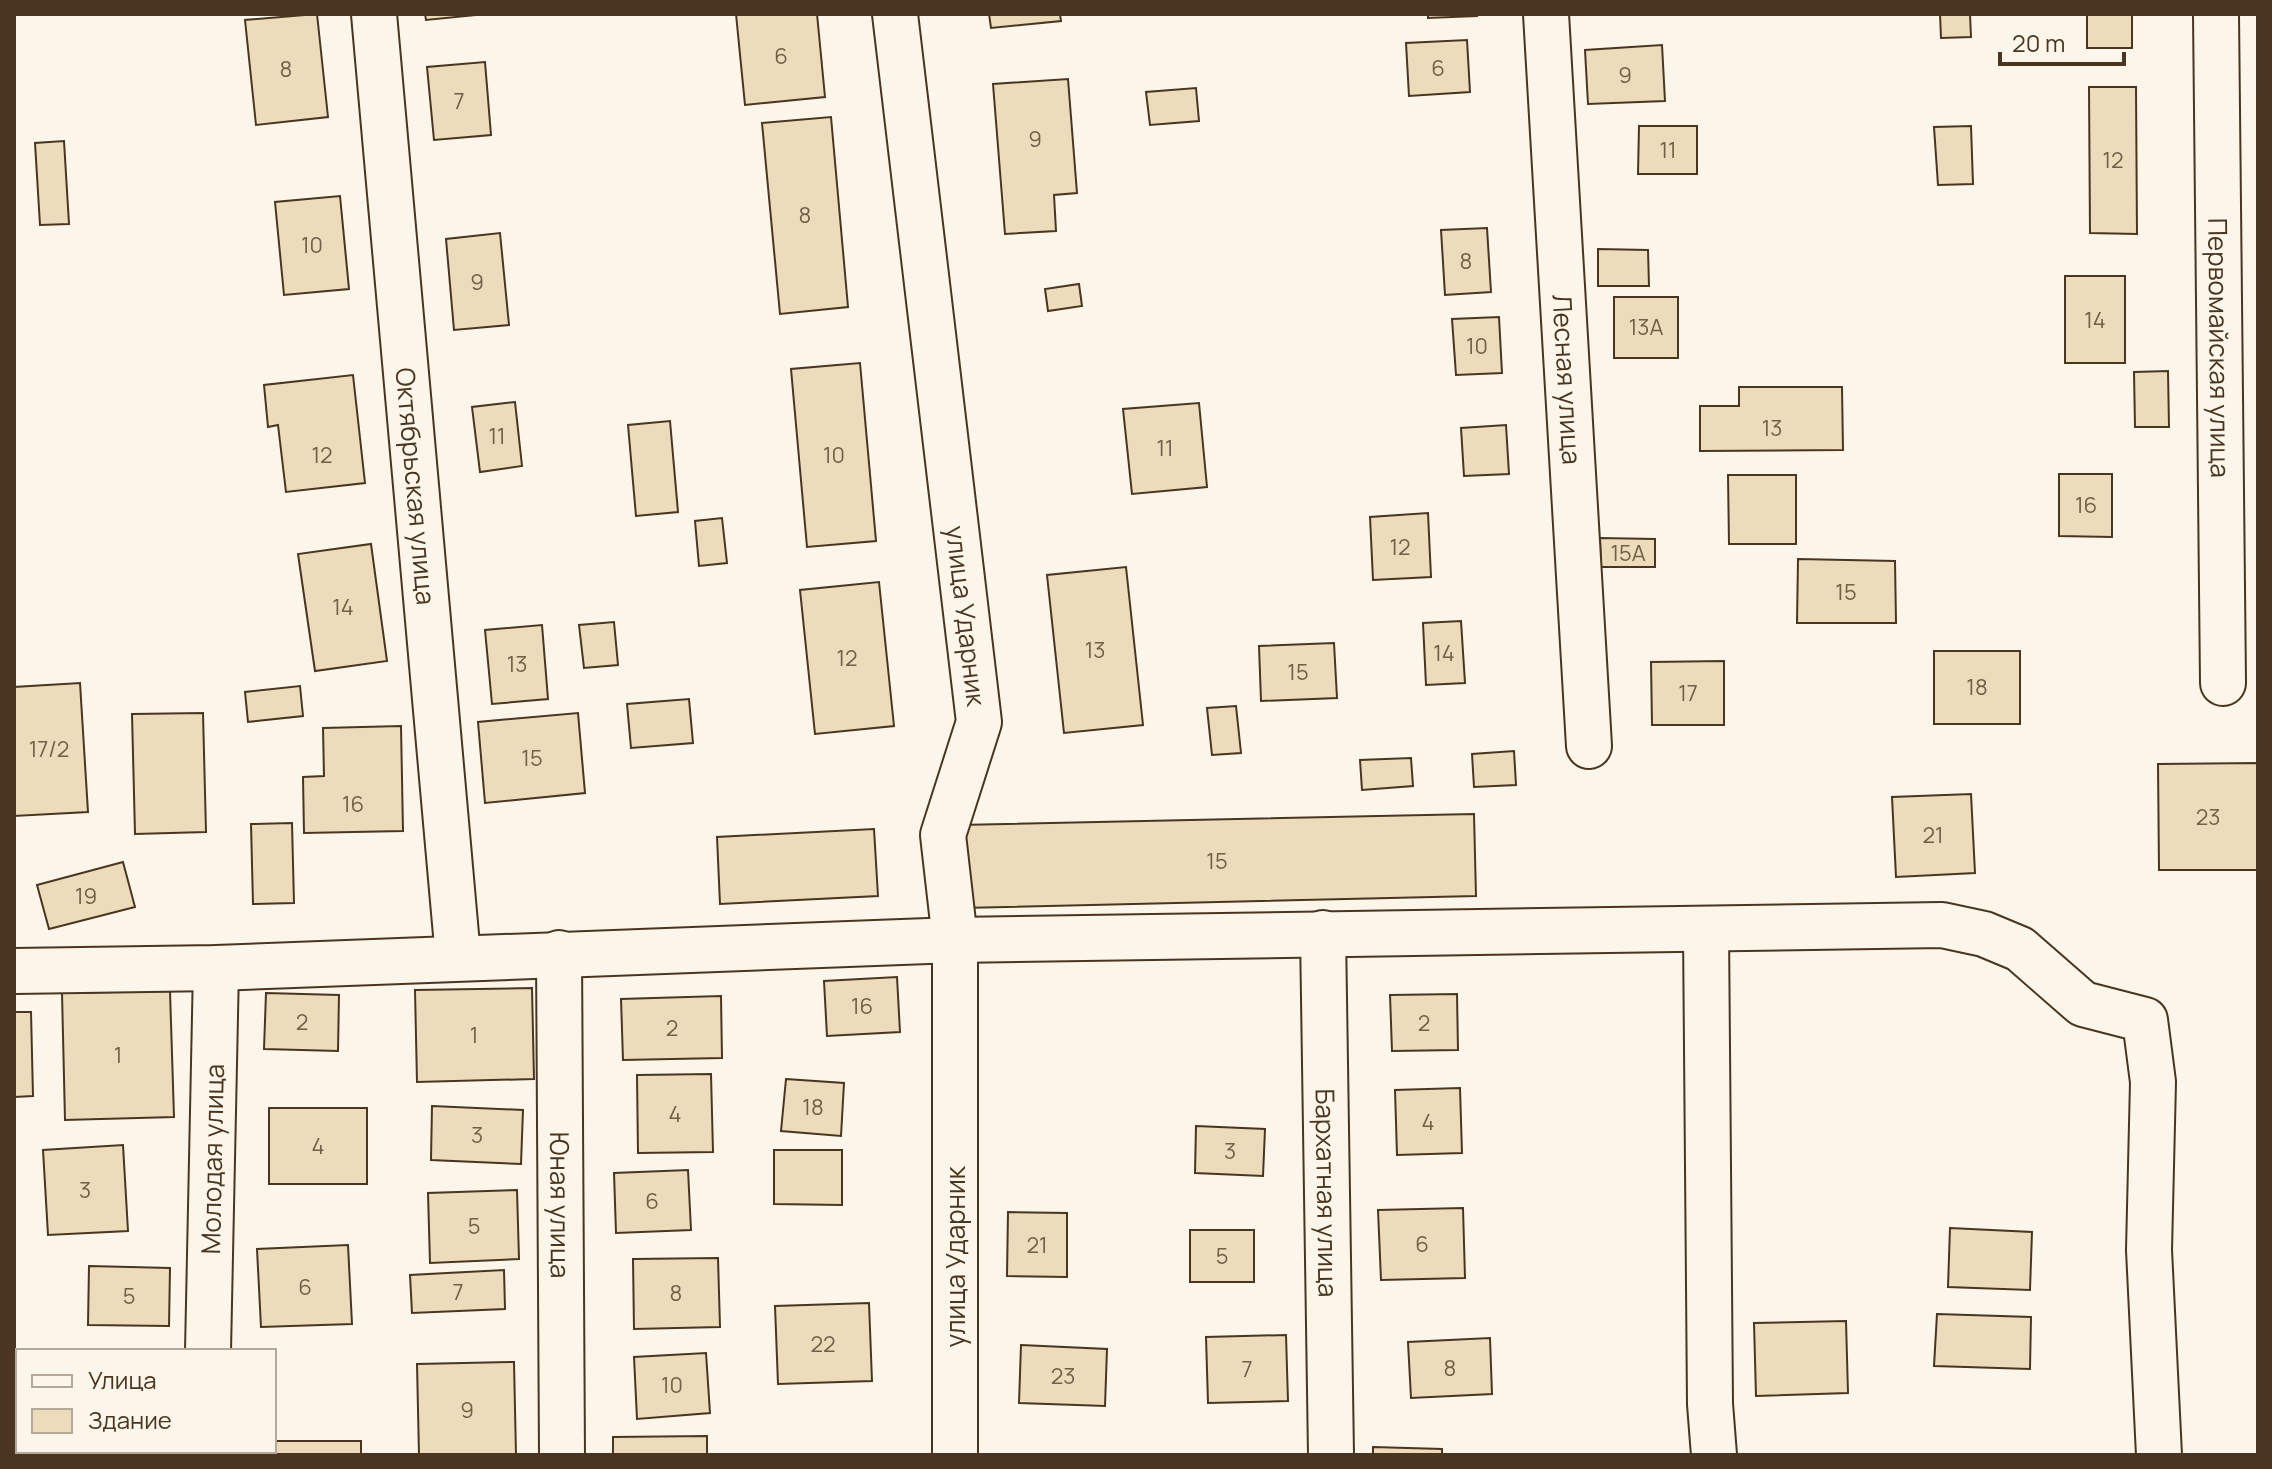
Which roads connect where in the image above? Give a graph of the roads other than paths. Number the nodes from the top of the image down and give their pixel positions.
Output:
1 (374, 14) edge
2 (895, 14) edge
3 (1546, 14) edge
4 (2216, 14) edge
5 (2223, 683) dead end
6 (1589, 746) dead end
7 (1706, 929) junction
8 (1323, 933) junction
9 (955, 940) junction
10 (559, 953) junction
11 (458, 957) junction
12 (216, 968) junction
13 (14, 971) edge
14 (208, 1349) edge
15 (562, 1455) edge
16 (955, 1455) edge
17 (1331, 1455) edge
18 (1714, 1455) edge
19 (2159, 1455) edge

1 - 11 street, Октябрьская улица
2 - 9 street, улица Ударник
3 - 6 street, Лесная улица
4 - 5 street, Первомайская улица
7 - 8 street
7 - 18 street
7 - 19 street
8 - 9 street
8 - 17 street, Бархатная улица
9 - 10 street
9 - 16 street, улица Ударник
10 - 11 street
10 - 15 street, Юная улица
11 - 12 street
12 - 13 street
12 - 14 street, Молодая улица

